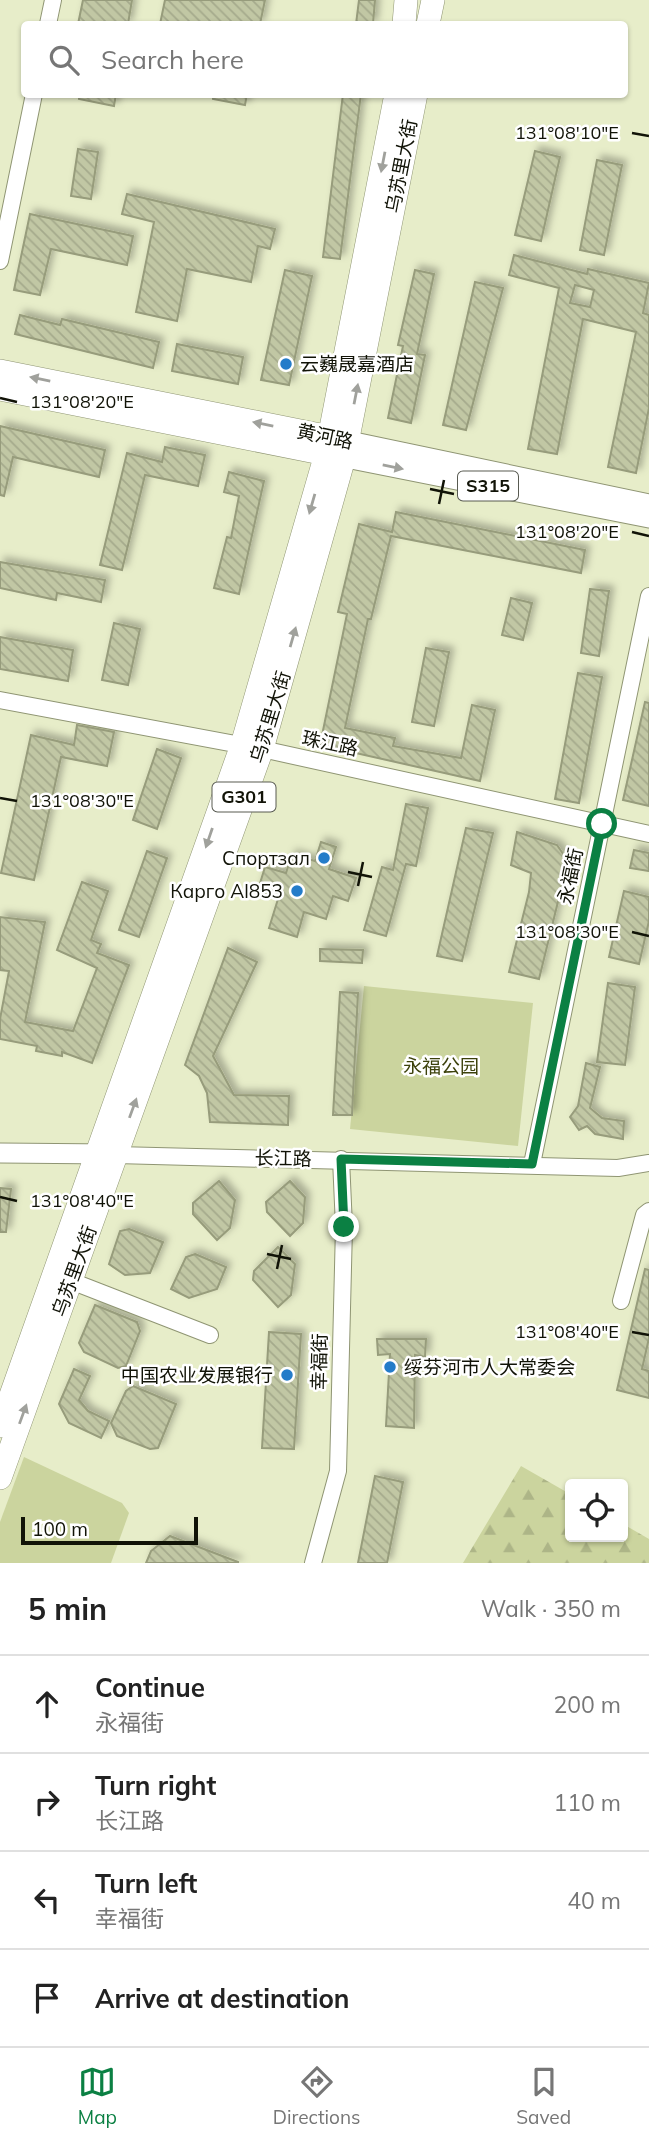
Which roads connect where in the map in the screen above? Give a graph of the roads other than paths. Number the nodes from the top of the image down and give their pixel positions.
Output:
1 (53, 0) edge
2 (406, 0) edge
3 (433, 0) edge
4 (49, 21) edge
5 (404, 21) edge
6 (429, 21) edge
7 (33, 98) edge
8 (395, 98) edge
9 (415, 98) edge
10 (0, 261) edge
11 (0, 371) edge
12 (0, 389) edge
13 (337, 447) junction
14 (649, 504) edge
15 (649, 518) edge
16 (649, 596) edge
17 (0, 700) edge
18 (251, 747) junction
19 (602, 824) junction
20 (649, 834) edge
21 (0, 1153) edge
22 (107, 1154) junction
23 (341, 1159) junction
24 (649, 1163) edge
25 (532, 1164) junction
26 (649, 1210) edge
27 (71, 1281) junction
28 (621, 1301) dead end
29 (211, 1335) dead end
30 (0, 1426) edge
31 (0, 1478) edge
32 (313, 1563) edge

1 - 4 street
2 - 5 highway
3 - 6 highway
7 - 10 street
8 -> 13 highway, 乌苏里大街 / G301
13 -> 9 highway, 乌苏里大街 / G301
13 -> 11 highway, 黄河路
12 - 13 highway, 黄河路
13 - 14 main road, 黄河路 / S315
13 -> 15 main road, 黄河路 / S315
13 - 18 highway, 乌苏里大街 / G301
16 - 19 street, 永福街
17 - 18 street, 珠江路
18 - 19 street, 珠江路
18 - 22 highway, 乌苏里大街 / G301
19 - 20 street, 珠江路
19 - 25 street, 永福街
21 - 22 main road, 长江路
22 - 23 street, 长江路
22 - 27 highway, 乌苏里大街 / G301
22 - 30 highway, 乌苏里大街 / G301
23 - 25 street, 长江路
23 - 32 street, 幸福街
24 - 25 street, 长江路
26 - 28 street
27 - 29 street
31 -> 27 highway, 乌苏里大街 / G301

